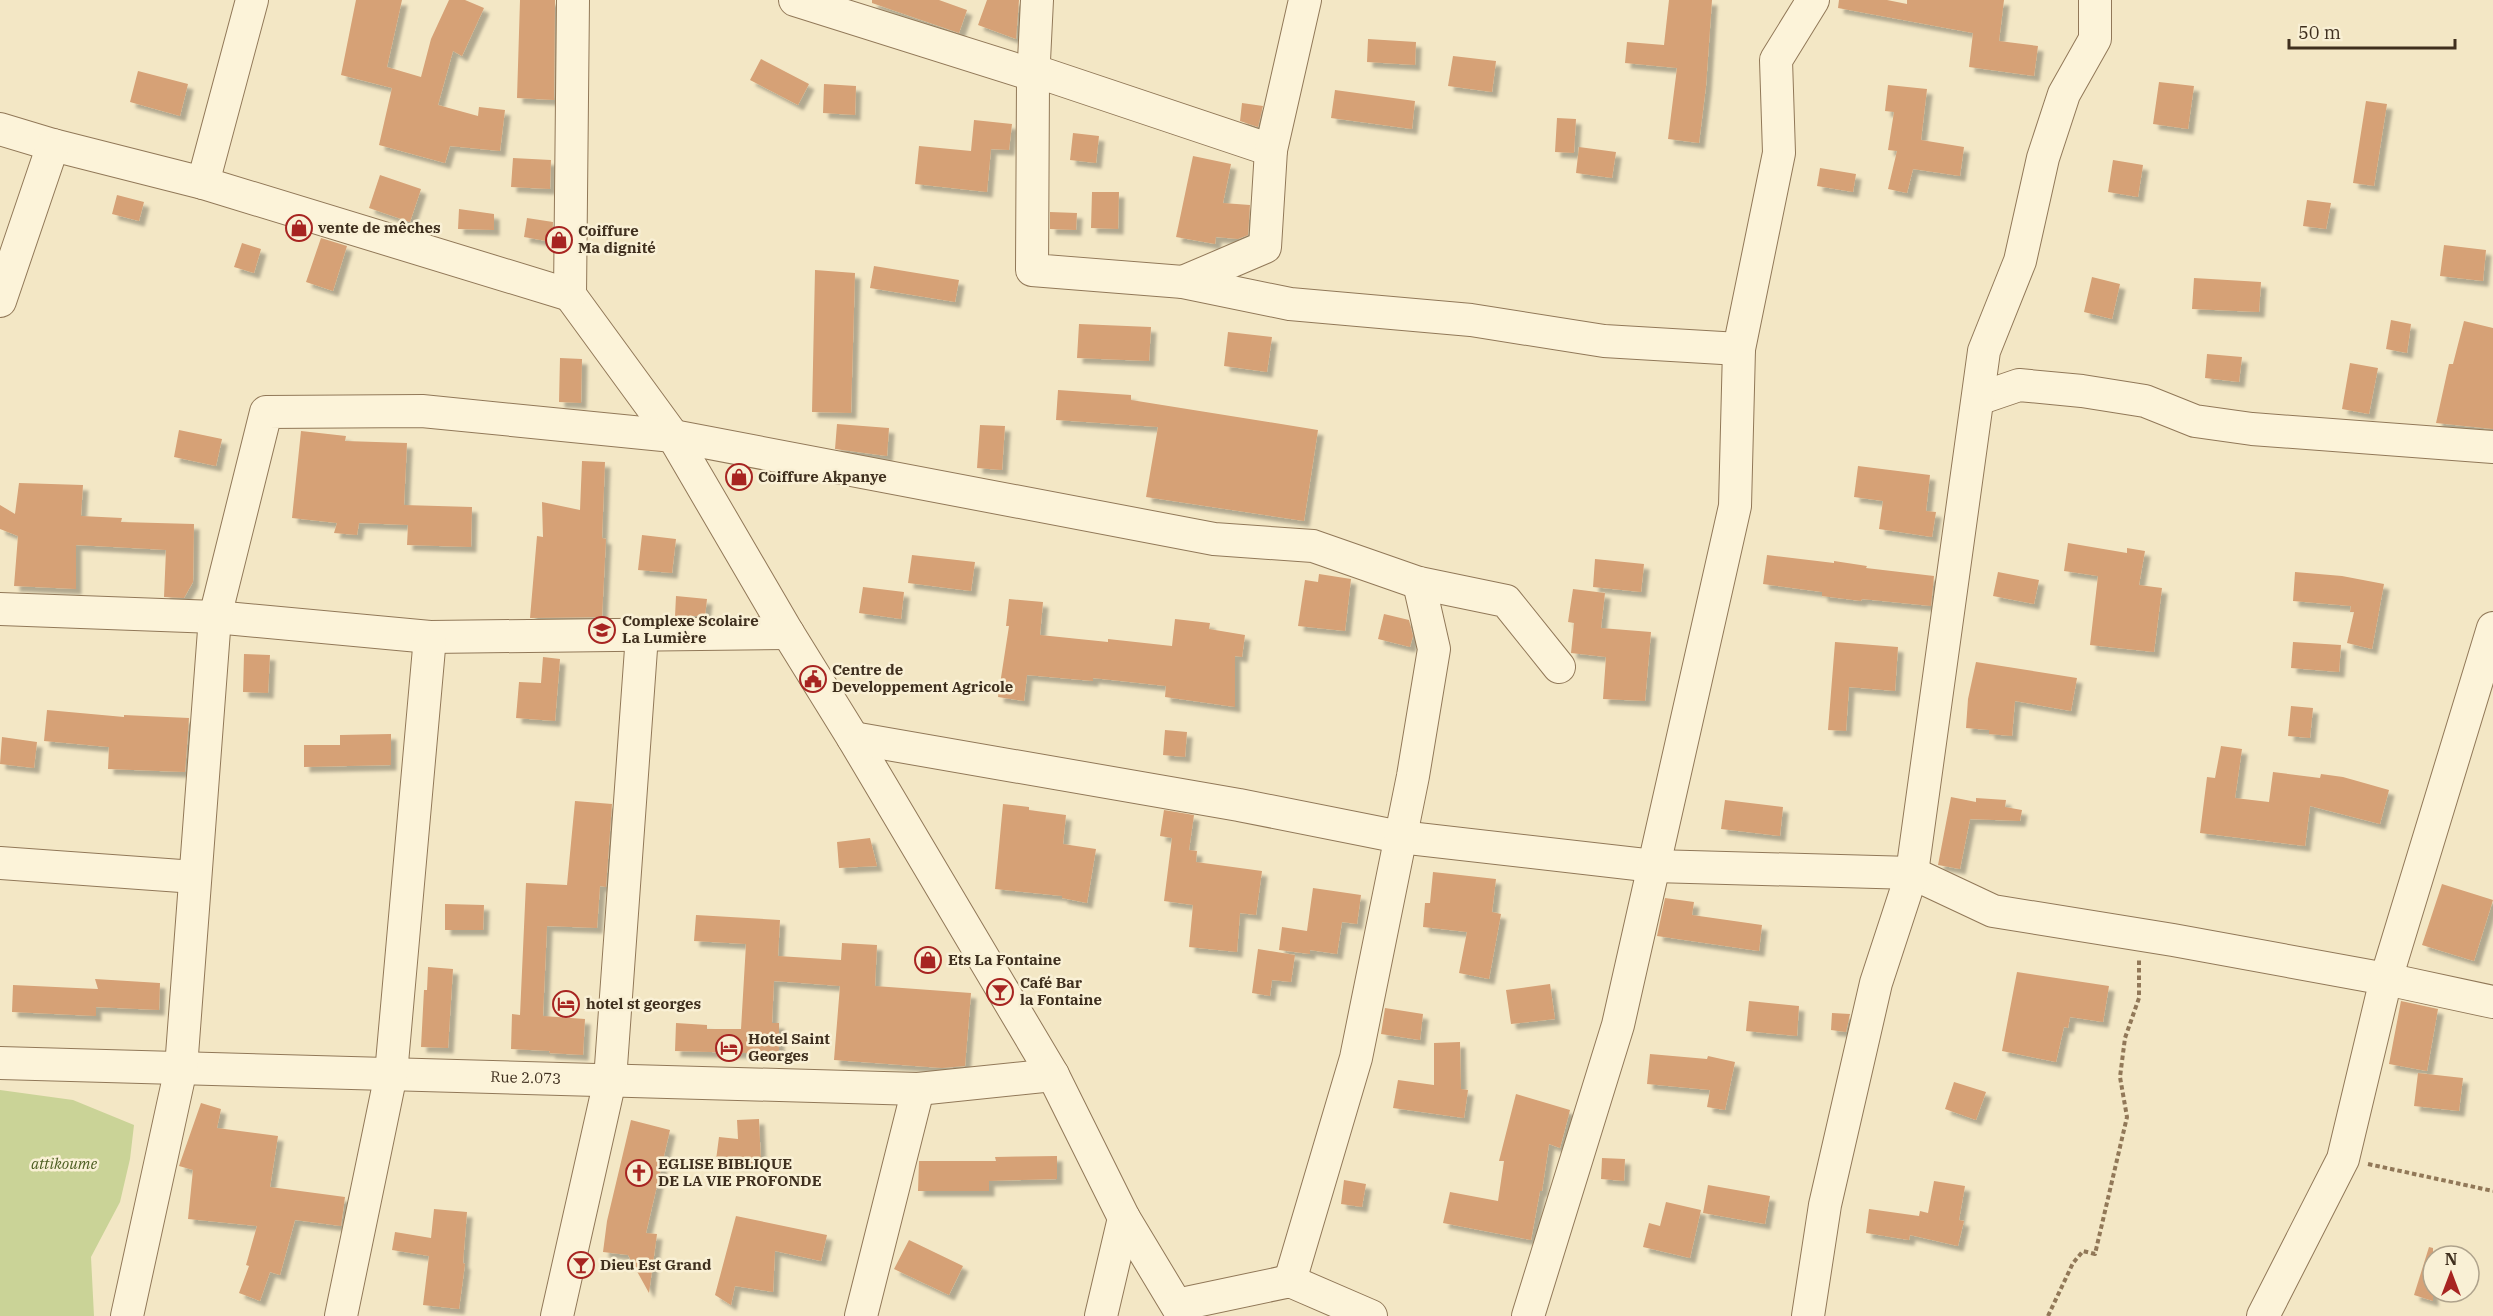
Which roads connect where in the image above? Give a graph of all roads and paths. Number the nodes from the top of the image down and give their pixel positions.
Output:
1 (252, 0) edge
2 (573, 0) edge
3 (795, 0) edge
4 (1037, 0) edge
5 (1305, 0) edge
6 (1813, 0) edge
7 (2096, 0) edge
8 (1035, 71) junction
9 (0, 129) edge
10 (53, 145) junction
11 (1270, 150) junction
12 (203, 183) junction
13 (1183, 282) junction
14 (570, 295) junction
15 (0, 301) edge
16 (1739, 349) junction
17 (1978, 399) junction
18 (673, 436) junction
19 (2493, 447) edge
20 (1419, 583) junction
21 (0, 609) edge
22 (214, 617) junction
23 (2493, 628) edge
24 (788, 633) junction
25 (642, 635) junction
26 (430, 637) junction
27 (1559, 667) dead end
28 (853, 738) junction
29 (1400, 837) junction
30 (0, 863) edge
31 (1654, 866) junction
32 (1912, 873) junction
33 (195, 877) junction
34 (2130, 934) junction
35 (2386, 979) junction
36 (2493, 1002) edge
37 (0, 1063) edge
38 (181, 1068) junction
39 (391, 1074) junction
40 (1053, 1075) junction
41 (610, 1080) junction
42 (918, 1089) junction
43 (2343, 1159) junction
44 (2493, 1191) edge
45 (1124, 1218) junction
46 (1290, 1281) junction
47 (1180, 1310) edge
48 (127, 1316) edge
49 (341, 1316) edge
50 (557, 1316) edge
51 (861, 1316) edge
52 (1101, 1316) edge
53 (1371, 1316) edge
54 (1528, 1316) edge
55 (1808, 1316) edge
56 (2048, 1316) edge
57 (2263, 1316) edge

1 - 12 street
2 - 14 street
3 - 8 street
4 - 8 street
5 - 11 street
6 - 16 street
7 - 17 street
8 - 11 street
8 - 13 street
9 - 10 street
10 - 12 street
10 - 15 street
11 - 13 street
12 - 14 street
13 - 16 street
14 - 18 street
16 - 31 street
17 - 19 street
17 - 32 street
18 - 20 street
18 - 22 street
18 - 24 street
20 - 27 street
20 - 29 street
21 - 22 street
22 - 26 street
22 - 33 street
23 - 35 street
24 - 25 street
24 - 28 street
25 - 26 street
25 - 41 street
26 - 39 street
28 - 29 street
28 - 40 street
29 - 31 street
29 - 46 street
30 - 33 street
31 - 32 street
31 - 54 street
32 - 34 street
32 - 55 street
33 - 38 street
34 - 35 street
34 - 56 path
35 - 36 street
35 - 43 street
37 - 38 street, Rue 2.073
38 - 39 street, Rue 2.073
38 - 48 street
39 - 41 street, Rue 2.073
39 - 49 street
40 - 42 street, Rue 2.073
40 - 45 street
41 - 42 street, Rue 2.073
41 - 50 street
42 - 51 street
43 - 44 path
43 - 57 street
45 - 47 street
45 - 52 street
46 - 47 street
46 - 53 street

